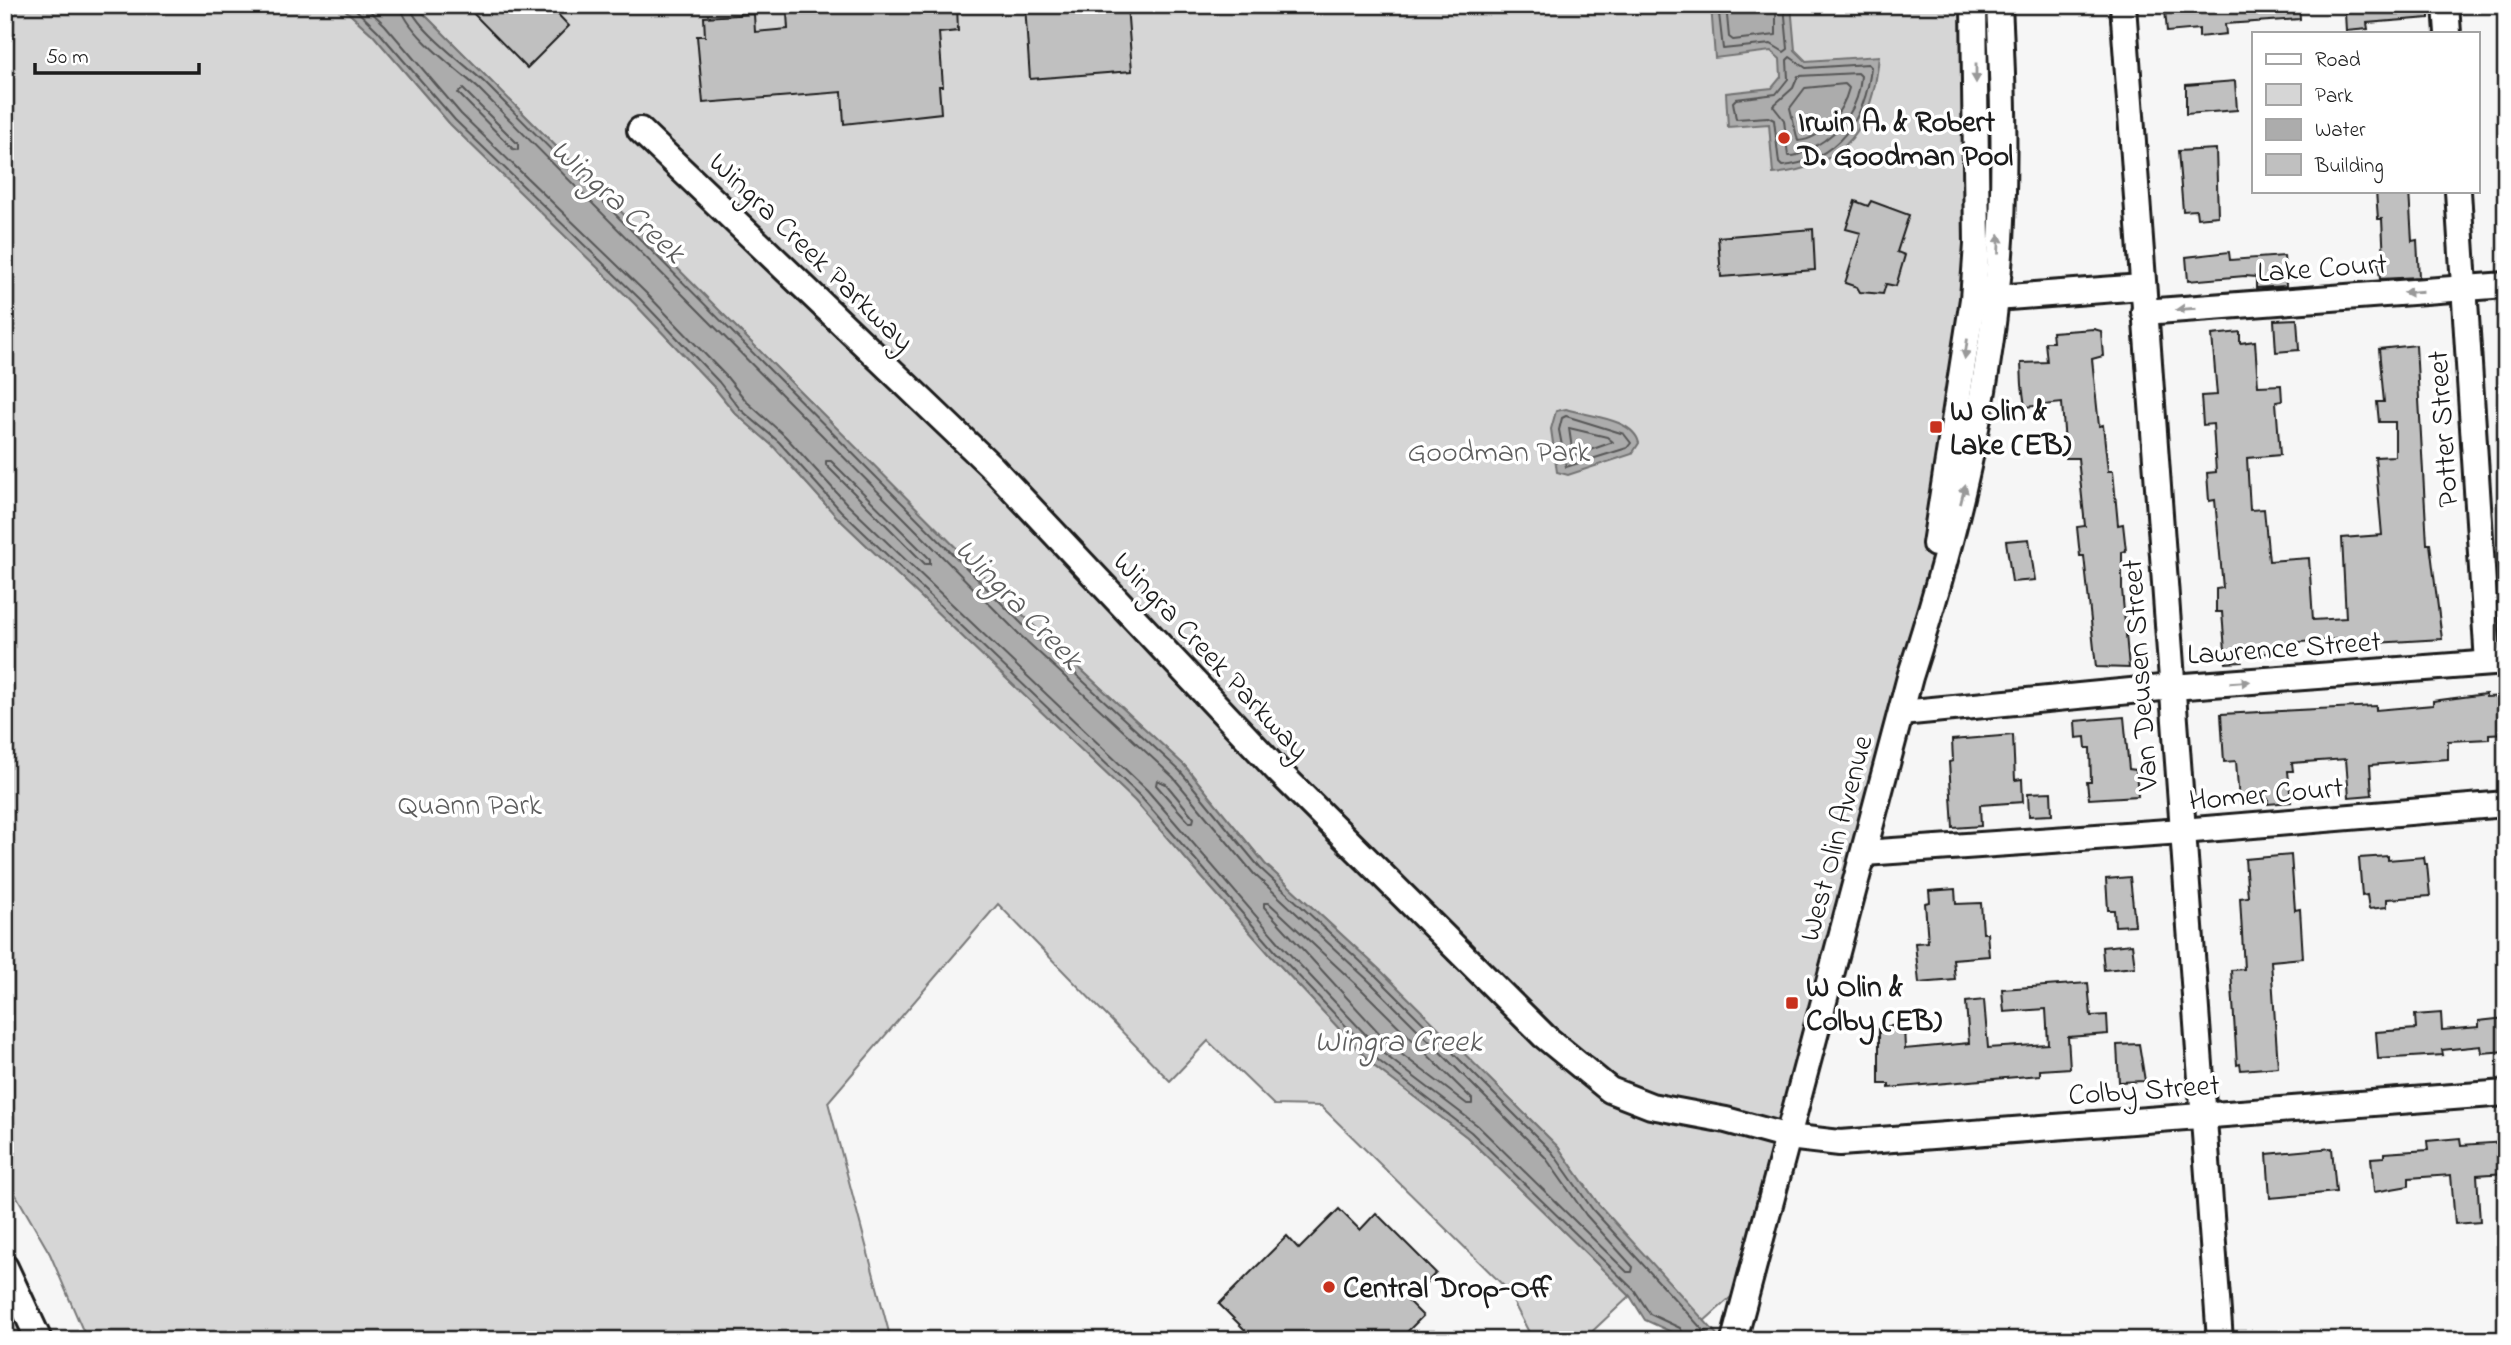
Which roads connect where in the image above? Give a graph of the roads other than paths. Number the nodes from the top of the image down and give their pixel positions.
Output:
1 (1974, 5) edge
2 (1999, 5) edge
3 (2123, 5) edge
4 (2446, 5) edge
5 (2448, 32) edge
6 (640, 130) dead end
7 (2458, 192) edge
8 (2506, 285) edge
9 (2142, 287) junction
10 (2464, 288) junction
11 (1985, 299) junction
12 (2144, 312) junction
13 (2497, 662) edge
14 (2172, 687) junction
15 (1901, 713) junction
16 (2506, 804) edge
17 (2182, 831) junction
18 (1864, 853) junction
19 (2506, 1093) edge
20 (2202, 1116) junction
21 (1788, 1137) junction
22 (5, 1267) edge
23 (39, 1340) edge
24 (1734, 1340) edge
25 (2220, 1340) edge

1 -> 11 street, West Olin Avenue
11 -> 2 street, West Olin Avenue
3 - 9 street, Van Deusen Street
4 - 5 street
6 - 21 street, Wingra Creek Parkway
7 - 10 street, Potter Street
8 - 10 street, Lake Court
9 - 11 street
9 - 12 street, Van Deusen Street
10 -> 12 street, Lake Court
10 - 13 street, Potter Street
11 - 15 street, West Olin Avenue
12 - 14 street, Van Deusen Street
14 -> 13 street, Lawrence Street
14 - 15 street, Lawrence Street
14 - 17 street, Van Deusen Street
15 - 18 street, West Olin Avenue
16 - 17 street, Homer Court
17 - 18 street, Homer Court
17 - 20 street, Van Deusen Street
18 - 21 street, West Olin Avenue
19 - 20 street, Colby Street
20 - 21 street, Colby Street
20 - 25 street, Van Deusen Street
21 - 24 street, West Olin Avenue
22 - 23 street

